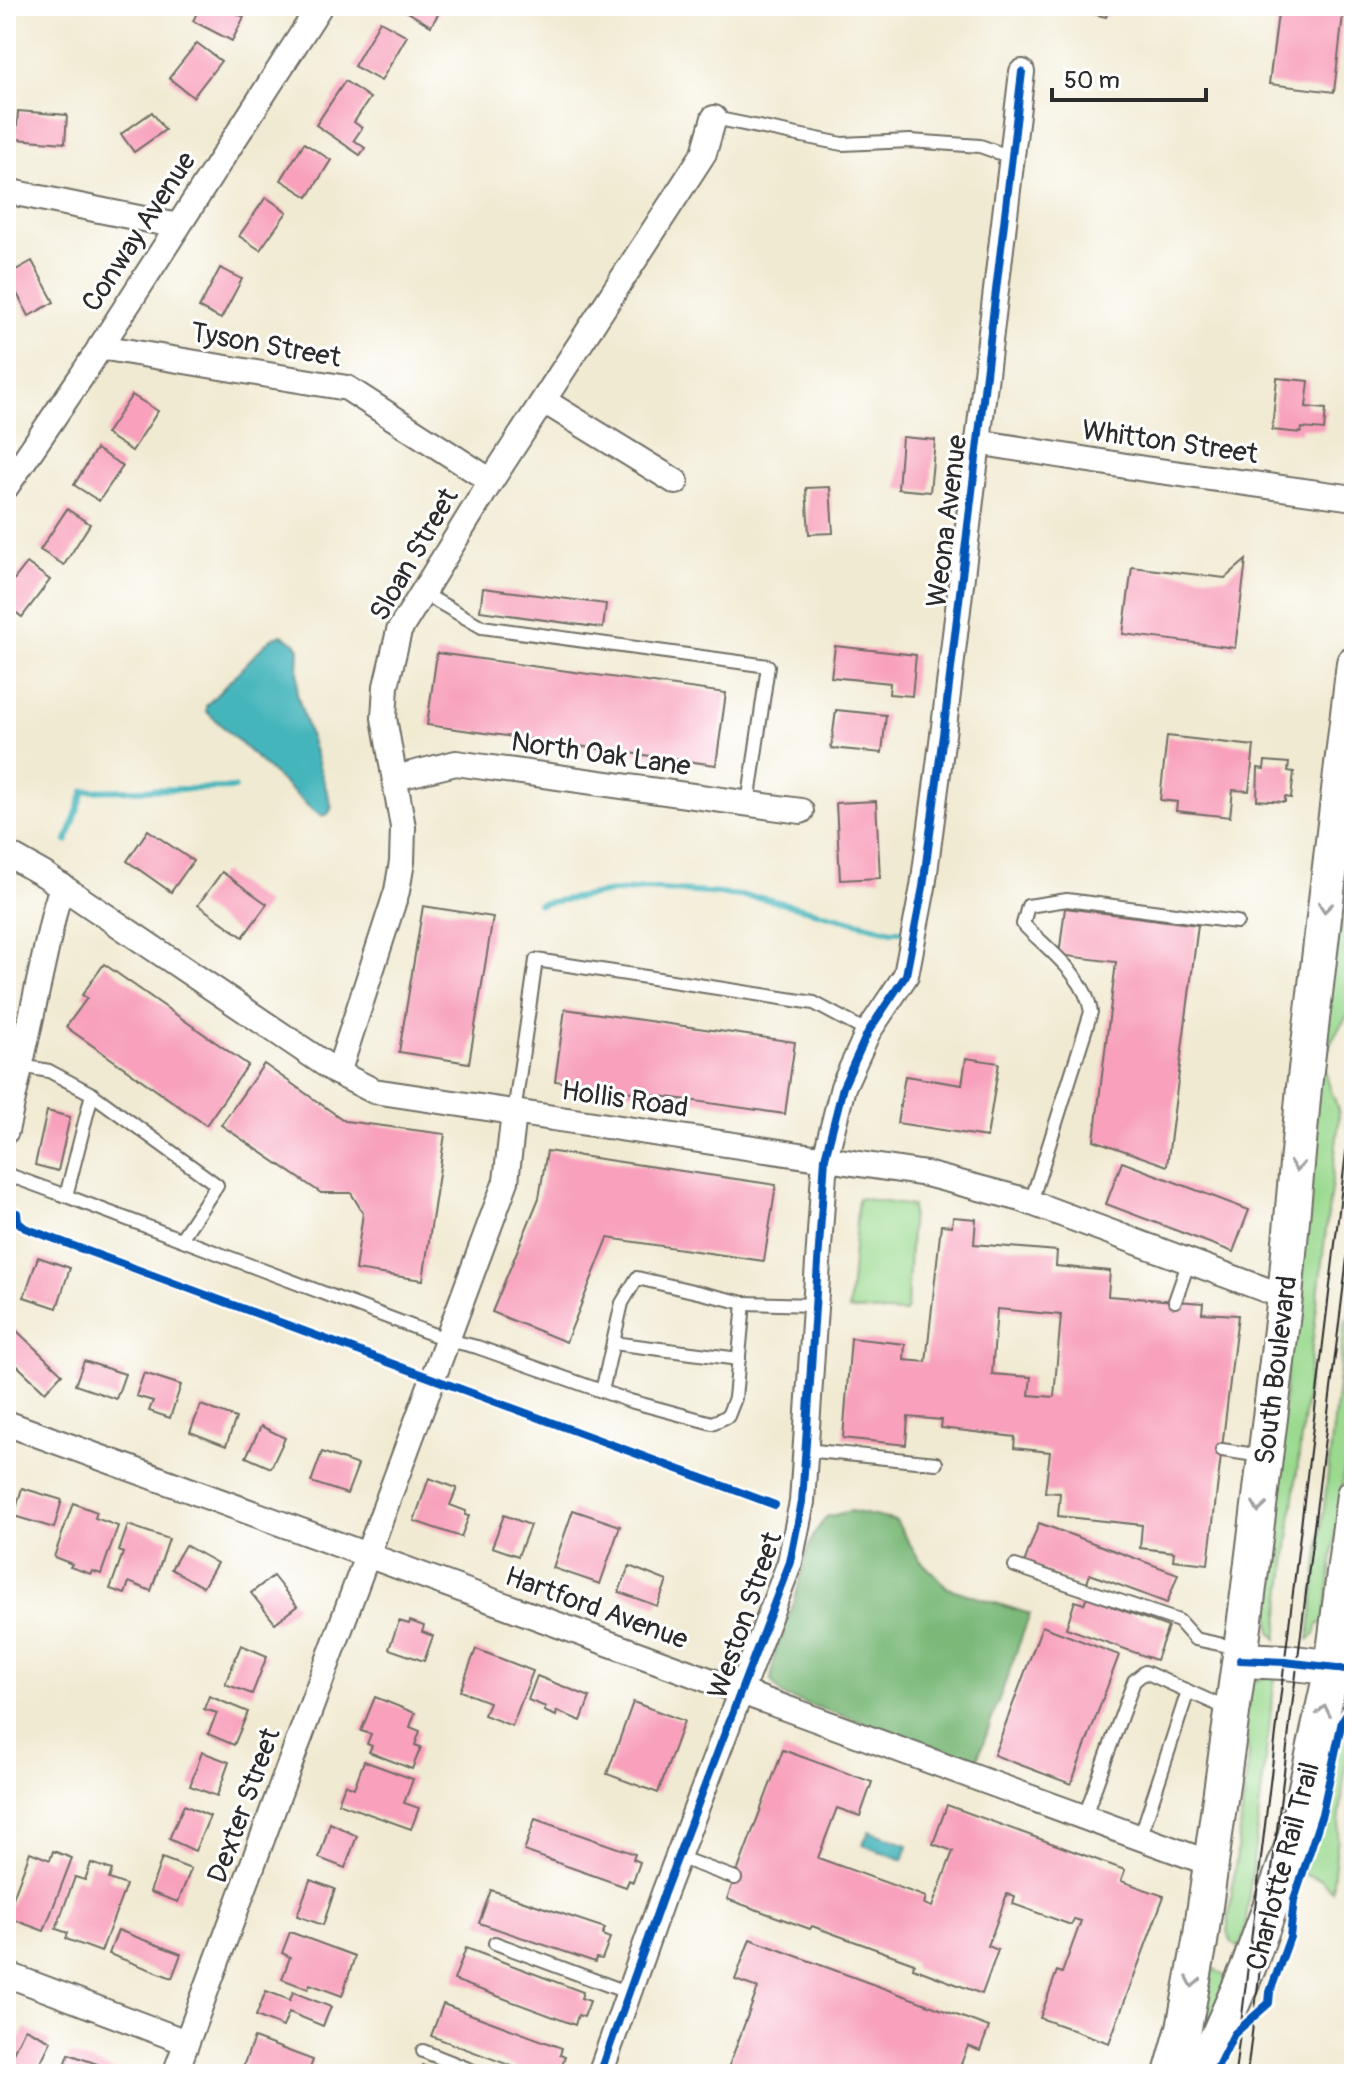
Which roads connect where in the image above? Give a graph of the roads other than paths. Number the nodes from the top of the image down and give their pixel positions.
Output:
1 (320, 6) edge
2 (1022, 72) dead end
3 (714, 118) joint
4 (1011, 157) junction
5 (6, 191) edge
6 (178, 226) junction
7 (100, 347) junction
8 (544, 401) junction
9 (977, 442) junction
10 (491, 481) junction
11 (676, 482) dead end
12 (6, 487) edge
13 (1354, 498) edge
14 (421, 592) junction
15 (1354, 663) edge
16 (395, 778) junction
17 (748, 804) junction
18 (801, 811) dead end
19 (6, 853) edge
20 (62, 886) junction
21 (1237, 922) dead end
22 (906, 975) joint
23 (868, 1032) junction
24 (21, 1066) junction
25 (338, 1073) junction
26 (92, 1094) junction
27 (514, 1113) junction
28 (6, 1131) edge
29 (825, 1158) junction
30 (6, 1174) edge
31 (66, 1196) junction
32 (1031, 1202) junction
33 (181, 1239) junction
34 (1189, 1261) junction
35 (1285, 1297) junction
36 (1175, 1301) dead end
37 (744, 1303) junction
38 (813, 1305) junction
39 (448, 1340) junction
40 (613, 1343) junction
41 (739, 1359) junction
42 (602, 1391) junction
43 (6, 1423) edge
44 (805, 1450) junction
45 (1222, 1450) dead end
46 (1266, 1457) junction
47 (936, 1463) dead end
48 (1354, 1495) edge
49 (365, 1555) junction
50 (1015, 1566) dead end
51 (1241, 1654) junction
52 (1343, 1669) edge
53 (1188, 1691) junction
54 (741, 1692) junction
55 (1233, 1709) junction
56 (1084, 1818) junction
57 (1140, 1838) junction
58 (678, 1857) junction
59 (1212, 1864) junction
60 (735, 1878) dead end
61 (495, 1943) dead end
62 (6, 1974) edge
63 (1245, 1975) junction
64 (629, 1993) junction
65 (186, 2042) junction
66 (423, 2051) dead end
67 (175, 2074) edge
68 (481, 2074) edge
69 (600, 2074) edge
70 (1171, 2074) edge
71 (1198, 2074) edge

1 - 6 street, Conway Avenue
2 - 4 street, Weona Avenue
3 - 4 lane
3 - 8 street, Sloan Street
4 - 9 street, Weona Avenue
5 - 6 street
6 - 7 street, Conway Avenue
7 - 10 street, Tyson Street
7 - 12 street, Conway Avenue
8 - 10 street, Sloan Street
8 - 11 street
9 - 13 street, Whitton Street
9 - 22 street, Weona Avenue
10 - 14 street, Sloan Street
14 - 16 street, Sloan Street
14 - 17 lane
15 -> 35 main road, South Boulevard
16 - 17 street, North Oak Lane
16 - 25 street, Sloan Street
17 - 18 street, North Oak Lane
19 - 20 street, Hollis Road
20 - 24 street
20 - 25 street, Hollis Road
21 - 32 lane
22 - 23 street, Weston Street
23 - 27 lane
23 - 29 street, Weston Street
24 - 26 lane
24 - 28 street
25 - 27 street, Hollis Road
26 - 31 lane
26 - 33 lane
27 - 29 street, Hollis Road
27 - 39 street, Dexter Street
29 - 32 street, Hollis Road
29 - 38 street, Weston Street
30 - 31 lane
31 - 33 lane
32 - 34 street, Hollis Road
33 - 39 lane
34 - 35 street, Hollis Road
34 - 36 lane
35 - 46 main road, South Boulevard
37 - 38 lane
37 - 40 lane
37 - 41 lane
38 - 44 street, Weston Street
39 - 42 lane
39 - 49 street, Dexter Street
40 - 41 lane
40 - 42 lane
41 - 42 lane
43 - 49 street, Hartford Avenue
44 - 47 lane
44 - 54 street, Weston Street
45 - 46 lane
46 -> 51 main road, South Boulevard
48 - 52 main road
49 - 54 street, Hartford Avenue
49 - 65 street, Dexter Street
50 - 51 lane
51 - 52 main road
51 - 55 main road, South Boulevard
63 -> 52 main road
53 - 55 lane
53 - 56 lane
53 - 57 lane
54 - 56 street, Hartford Avenue
54 - 58 street, Weston Street
55 - 59 main road, South Boulevard
55 - 63 main road
56 - 57 street, Hartford Avenue
57 - 59 street, Hartford Avenue
58 - 60 lane
58 - 64 street, Weston Street
59 -> 70 main road, South Boulevard
61 - 64 lane
62 - 65 street
63 - 71 main road
64 - 69 street, Weston Street
65 - 67 street, Dexter Street
66 - 68 lane

